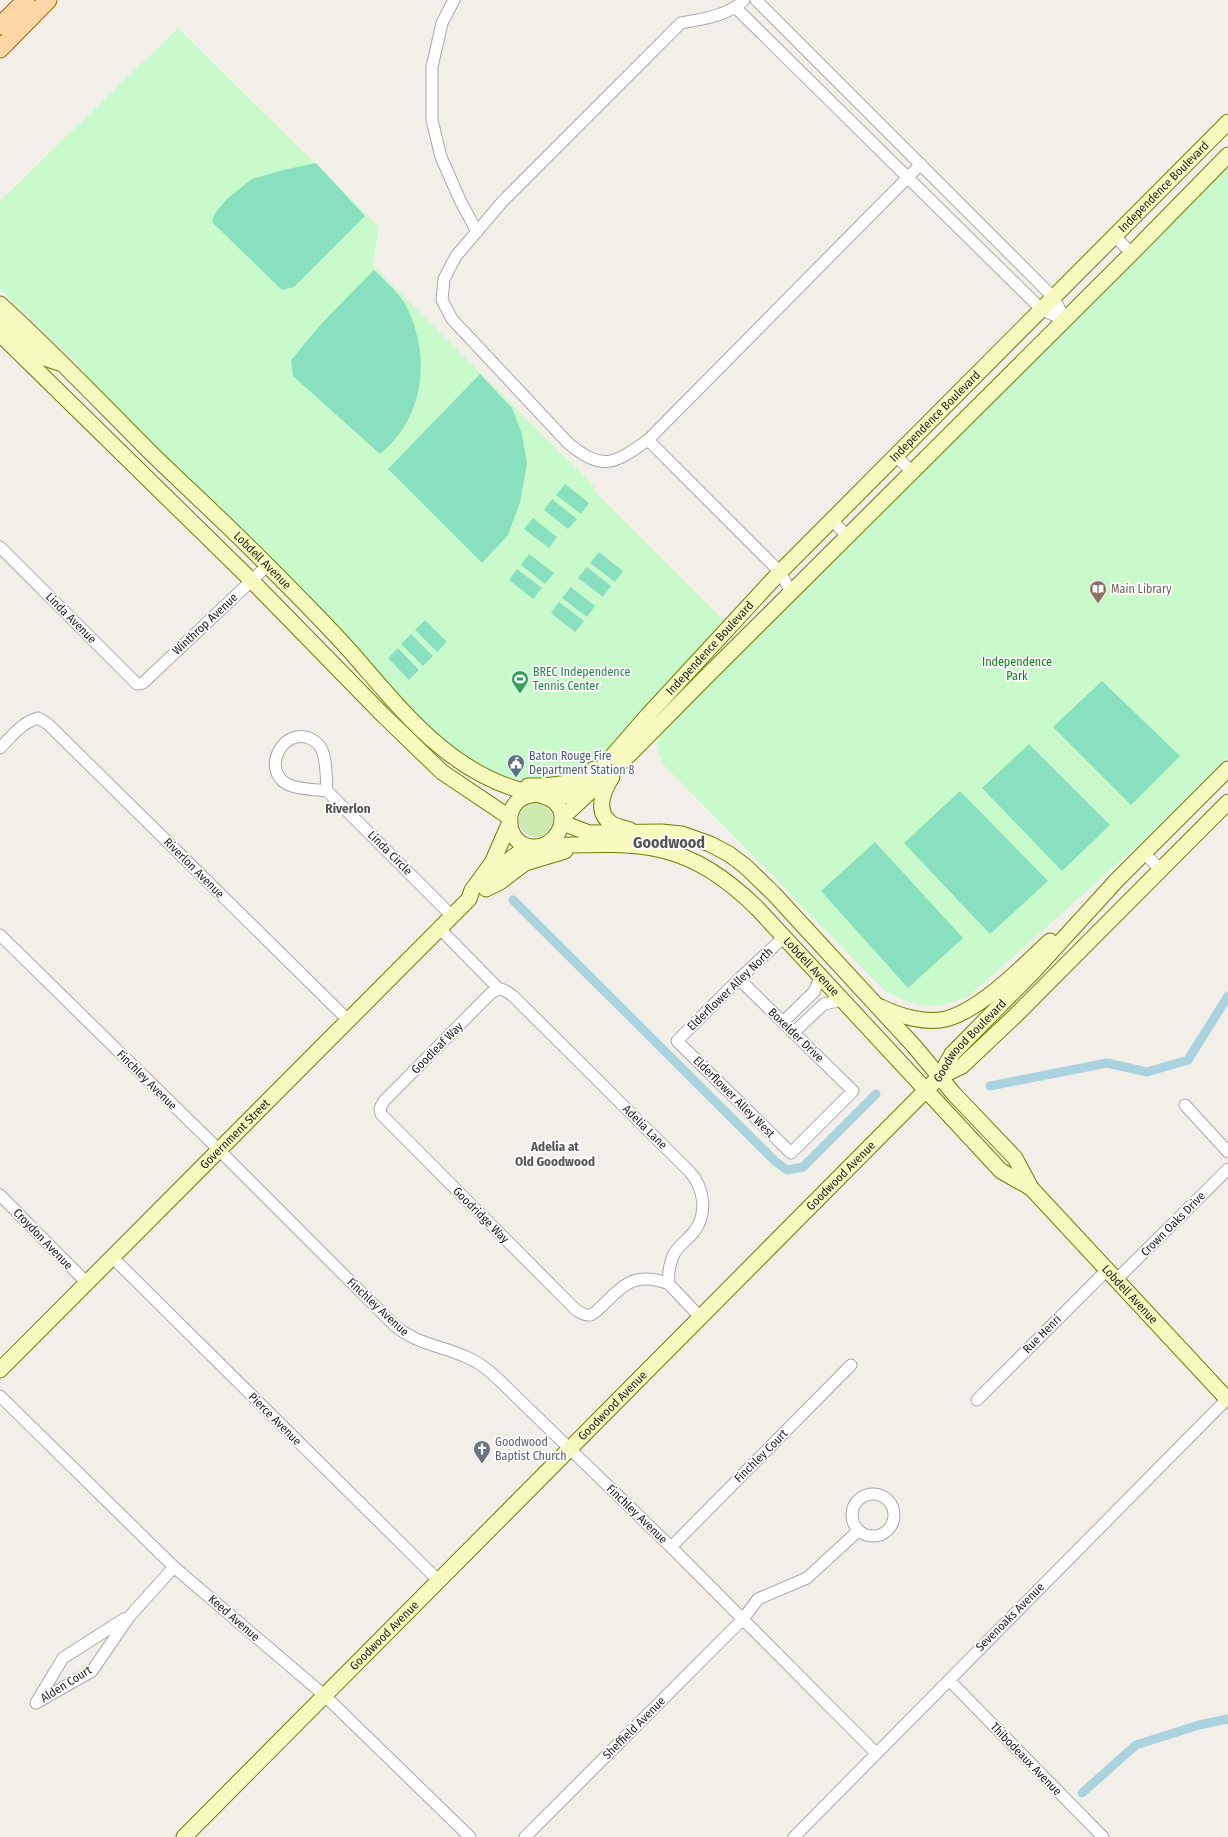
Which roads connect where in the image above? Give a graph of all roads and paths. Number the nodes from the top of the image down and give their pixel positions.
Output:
1 (48, 0) edge
2 (454, 0) edge
3 (744, 0) edge
4 (756, 0) edge
5 (28, 6) edge
6 (736, 8) junction
7 (0, 26) edge
8 (0, 49) edge
9 (1228, 122) edge
10 (1228, 155) edge
11 (920, 164) junction
12 (908, 178) junction
13 (477, 232) junction
14 (1115, 237) junction
15 (1132, 253) junction
16 (1054, 298) junction
17 (0, 304) edge
18 (1042, 310) junction
19 (1065, 320) junction
20 (0, 321) edge
21 (0, 334) edge
22 (62, 364) junction
23 (648, 440) junction
24 (896, 456) junction
25 (912, 472) junction
26 (832, 520) junction
27 (847, 536) junction
28 (0, 547) edge
29 (268, 565) junction
30 (780, 572) junction
31 (252, 581) junction
32 (791, 592) junction
33 (143, 683) joint
34 (0, 748) edge
35 (616, 760) junction
36 (1228, 769) edge
37 (512, 788) junction
38 (327, 791) junction
39 (543, 796) junction
40 (1228, 802) edge
41 (494, 807) junction
42 (510, 819) junction
43 (562, 819) junction
44 (632, 831) junction
45 (682, 834) junction
46 (502, 842) junction
47 (578, 845) junction
48 (536, 847) junction
49 (676, 853) junction
50 (1144, 853) junction
51 (1161, 870) junction
52 (1117, 880) junction
53 (486, 889) junction
54 (773, 893) junction
55 (469, 899) junction
56 (757, 908) junction
57 (452, 916) junction
58 (440, 928) junction
59 (0, 935) edge
60 (784, 937) junction
61 (1034, 971) junction
62 (820, 976) junction
63 (738, 979) junction
64 (499, 989) junction
65 (842, 1000) junction
66 (873, 1002) junction
67 (1015, 1016) junction
68 (348, 1020) junction
69 (783, 1022) junction
70 (793, 1033) junction
71 (678, 1040) joint
72 (939, 1077) junction
73 (925, 1090) junction
74 (1185, 1105) dead end
75 (380, 1111) joint
76 (219, 1150) junction
77 (1228, 1152) edge
78 (791, 1153) joint
79 (1228, 1169) edge
80 (1032, 1188) junction
81 (0, 1195) edge
82 (112, 1258) junction
83 (1112, 1274) junction
84 (87, 1283) junction
85 (669, 1284) junction
86 (700, 1317) junction
87 (851, 1365) dead end
88 (0, 1370) edge
89 (0, 1396) edge
90 (1228, 1399) edge
91 (977, 1400) dead end
92 (569, 1448) junction
93 (858, 1531) dead end
94 (670, 1547) junction
95 (174, 1567) junction
96 (438, 1580) junction
97 (129, 1617) junction
98 (743, 1619) junction
99 (949, 1680) junction
100 (324, 1695) junction
101 (876, 1753) junction
102 (1097, 1835) edge
103 (184, 1837) edge
104 (470, 1837) edge
105 (525, 1837) edge
106 (794, 1837) edge

1 - 5 main road
2 - 13 street
3 - 6 street
4 - 11 street
5 - 7 main road
5 - 8 main road
6 - 12 street
6 - 13 street
9 - 14 main road, Independence Boulevard
10 - 15 main road, Independence Boulevard
11 - 12 street
11 - 16 street
12 - 18 street
12 - 23 street
13 - 23 street
14 - 15 street
14 - 16 main road, Independence Boulevard
15 - 19 main road, Independence Boulevard
16 - 18 main road, Independence Boulevard
16 - 19 street
17 - 22 main road, Lobdell Avenue
18 - 19 street
18 - 24 main road, Independence Boulevard
19 - 25 main road, Independence Boulevard
20 - 22 main road
21 - 31 main road, Lobdell Avenue
22 - 29 main road, Lobdell Avenue
23 - 30 street
24 - 25 street
24 - 26 main road, Independence Boulevard
25 - 27 main road, Independence Boulevard
26 - 27 street
26 - 30 main road, Independence Boulevard
27 - 32 main road, Independence Boulevard
28 - 33 street, Linda Avenue
29 - 31 street, Winthrop Avenue
29 - 37 main road, Lobdell Avenue
30 - 32 street
30 - 35 main road, Independence Boulevard
31 - 33 street, Winthrop Avenue
31 - 41 main road, Lobdell Avenue
32 - 35 main road, Independence Boulevard
34 - 68 street, Riverlon Avenue
35 - 37 main road
35 - 39 main road
35 - 43 main road
35 - 44 main road
36 - 50 main road, Goodwood Boulevard
37 - 39 main road, Lobdell Avenue
38 - 38 street
38 - 57 street, Linda Circle
39 - 42 main road
39 - 43 main road
40 - 51 main road, Goodwood Boulevard
41 - 42 main road, Lobdell Avenue
41 - 46 main road
42 - 46 main road, Government Street
42 - 48 main road
43 - 44 main road, Lobdell Avenue
43 - 48 main road
44 - 45 main road, Lobdell Avenue
45 - 49 main road
45 - 54 main road, Lobdell Avenue
46 - 55 main road, Government Street
47 - 48 main road, Lobdell Avenue
47 - 49 main road, Lobdell Avenue
47 - 53 main road
48 - 53 main road, Government Street
49 - 56 main road, Lobdell Avenue
50 - 51 street
50 - 52 main road, Goodwood Boulevard
51 - 67 main road, Goodwood Boulevard
52 - 61 main road, Goodwood Boulevard
52 - 66 main road
53 - 55 main road, Government Street
54 - 56 main road
54 - 66 main road, Lobdell Avenue
55 - 57 main road, Government Street
56 - 60 main road, Lobdell Avenue
57 - 58 main road, Government Street
58 - 64 street, Adelia Lane
58 - 68 main road, Government Street
59 - 76 street, Finchley Avenue
60 - 62 main road, Lobdell Avenue
60 - 63 street, Elderflower Alley North
61 - 67 main road
61 - 72 main road, Goodwood Boulevard
62 - 65 main road, Lobdell Avenue
62 - 69 street
63 - 69 street, Boxelder Drive
63 - 71 street, Elderflower Alley North
64 - 75 street, Goodleaf Way
64 - 85 street, Adelia Lane
65 - 70 street
65 - 73 main road, Lobdell Avenue
66 - 72 main road, Lobdell Avenue
67 - 72 main road, Goodwood Boulevard
68 - 76 main road, Government Street
69 - 70 street, Boxelder Drive
70 - 78 street, Boxelder Drive
71 - 78 street, Elderflower Alley West
72 - 73 main road, Goodwood Avenue
72 - 80 main road, Lobdell Avenue
73 - 80 main road, Lobdell Avenue
73 - 86 main road, Goodwood Avenue
74 - 77 street
75 - 85 street, Goodridge Way
76 - 82 main road, Government Street
76 - 92 street, Finchley Avenue
79 - 83 street, Crown Oaks Drive
80 - 83 main road, Lobdell Avenue
81 - 84 street, Croydon Avenue
82 - 84 main road, Government Street
82 - 96 street, Pierce Avenue
83 - 90 main road, Lobdell Avenue
83 - 91 street, Rue Henri
84 - 88 main road, Government Street
85 - 86 street
86 - 92 main road, Goodwood Avenue
87 - 94 street, Finchley Court
89 - 95 street, Keed Avenue
90 - 99 street, Sevenoaks Avenue
92 - 94 street, Finchley Avenue
92 - 96 main road, Goodwood Avenue
93 - 98 street, Sheffield Avenue
94 - 98 street, Finchley Avenue
95 - 97 street, Alden Court
95 - 100 street, Keed Avenue
96 - 100 main road, Goodwood Avenue
97 - 97 street, Alden Court
98 - 101 street, Finchley Avenue
98 - 105 street, Sheffield Avenue
99 - 101 street, Sevenoaks Avenue
99 - 102 street, Thibodeaux Avenue
100 - 103 main road, Goodwood Avenue
100 - 104 street, Keed Avenue
101 - 106 street, Sevenoaks Avenue

